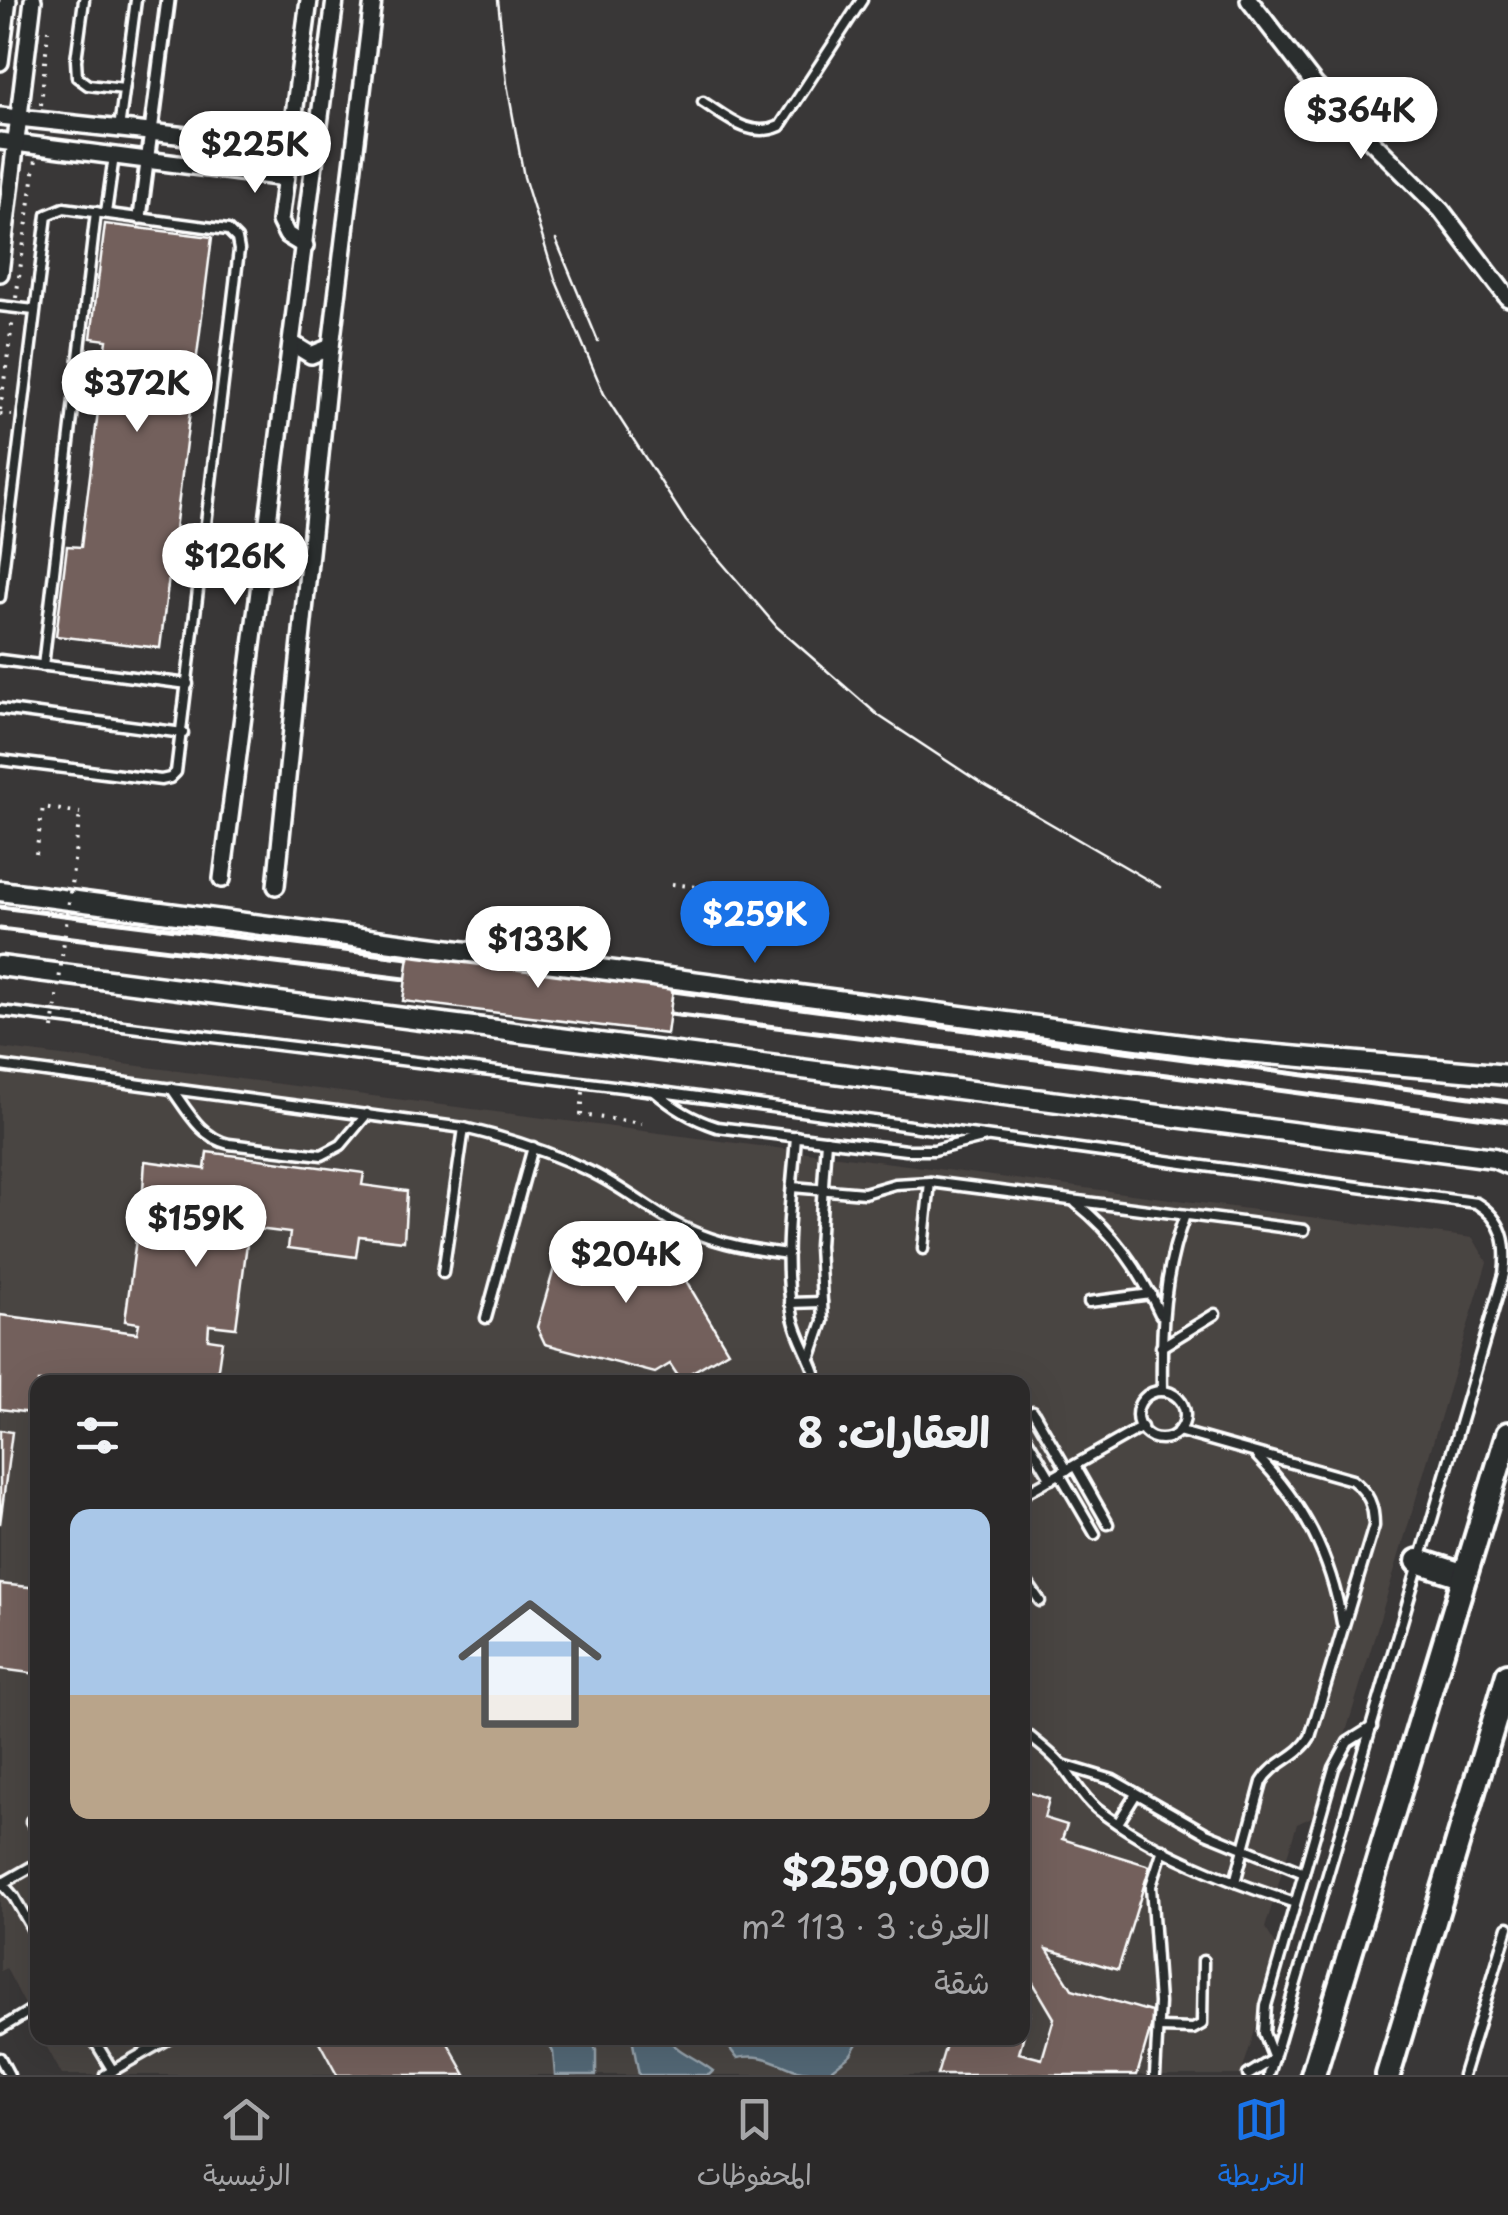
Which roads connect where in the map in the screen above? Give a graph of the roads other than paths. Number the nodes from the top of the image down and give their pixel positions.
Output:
1 (8, 0) edge
2 (32, 0) edge
3 (84, 0) edge
4 (136, 0) edge
5 (168, 0) edge
6 (308, 0) edge
7 (336, 0) edge
8 (374, 0) edge
9 (862, 0) edge
10 (1249, 0) edge
11 (0, 62) edge
12 (124, 90) junction
13 (703, 102) dead end
14 (0, 116) edge
15 (18, 118) junction
16 (119, 130) junction
17 (151, 134) junction
18 (8, 142) edge
19 (289, 147) junction
20 (114, 156) junction
21 (147, 160) junction
22 (285, 178) junction
23 (101, 213) junction
24 (140, 218) junction
25 (305, 246) junction
26 (0, 272) edge
27 (1508, 298) edge
28 (0, 306) edge
29 (34, 310) junction
30 (293, 344) junction
31 (331, 346) junction
32 (0, 597) edge
33 (0, 660) edge
34 (43, 666) junction
35 (188, 684) junction
36 (0, 709) edge
37 (183, 733) junction
38 (0, 760) edge
39 (222, 878) dead end
40 (276, 886) dead end
41 (0, 892) edge
42 (0, 966) edge
43 (0, 1012) edge
44 (0, 1066) edge
45 (1508, 1075) edge
46 (171, 1088) junction
47 (654, 1090) junction
48 (367, 1114) junction
49 (464, 1128) junction
50 (796, 1136) junction
51 (988, 1136) junction
52 (826, 1140) junction
53 (533, 1146) junction
54 (1508, 1164) edge
55 (930, 1182) junction
56 (792, 1187) junction
57 (822, 1190) junction
58 (1072, 1200) junction
59 (1184, 1214) junction
60 (1304, 1230) dead end
61 (923, 1249) dead end
62 (788, 1254) junction
63 (443, 1273) dead end
64 (1151, 1294) junction
65 (822, 1302) junction
66 (1089, 1302) dead end
67 (790, 1303) junction
68 (1215, 1314) dead end
69 (1161, 1315) junction
70 (486, 1318) dead end
71 (1161, 1347) junction
72 (811, 1356) junction
73 (816, 1375) edge
74 (1162, 1391) junction
75 (1033, 1411) dead end
76 (1142, 1428) junction
77 (1178, 1431) junction
78 (1508, 1434) edge
79 (1030, 1444) edge
80 (1254, 1452) junction
81 (1067, 1470) junction
82 (1051, 1479) junction
83 (1030, 1491) edge
84 (1108, 1524) dead end
85 (1095, 1534) dead end
86 (1418, 1561) junction
87 (1464, 1576) junction
88 (1030, 1587) edge
89 (1040, 1601) dead end
90 (1342, 1628) junction
91 (1507, 1682) edge
92 (1372, 1727) junction
93 (1030, 1737) edge
94 (1063, 1766) junction
95 (1136, 1794) junction
96 (1118, 1823) junction
97 (1164, 1849) junction
98 (1243, 1850) junction
99 (30, 1867) edge
100 (1304, 1873) junction
101 (2, 1882) edge
102 (1235, 1882) junction
103 (1295, 1903) junction
104 (30, 1926) edge
105 (1508, 1928) edge
106 (1203, 1960) dead end
107 (30, 2011) edge
108 (0, 2028) edge
109 (1159, 2028) junction
110 (96, 2045) edge
111 (159, 2045) edge
112 (0, 2058) edge
113 (1274, 2059) junction
114 (111, 2074) edge
115 (9, 2075) edge
116 (1155, 2075) edge
117 (1248, 2075) edge
118 (1269, 2075) edge
119 (1314, 2075) edge
120 (1388, 2075) edge
121 (1464, 2075) edge

1 - 11 street
2 - 15 street
3 - 12 lane
4 - 12 lane
5 - 17 street
6 - 19 street
7 - 25 street
8 - 31 street
9 - 13 lane
10 - 27 street
12 - 16 lane
14 - 15 street
15 - 16 street
15 - 18 street
16 - 17 street
17 - 19 street
17 - 21 street
18 - 20 street
18 - 26 street
19 - 22 street
20 - 21 street
20 - 23 lane
21 - 22 street
21 - 24 street
22 - 25 street
23 - 24 lane
23 - 29 lane
23 - 34 lane
24 - 35 lane
25 - 30 street
28 - 29 lane
29 - 32 lane
30 - 31 street
30 - 39 street
31 - 40 street
33 - 34 lane
34 - 35 lane
35 - 37 lane
36 - 37 lane
37 - 38 lane
41 - 45 street
42 - 54 street
43 - 47 lane
44 - 46 lane
46 - 48 lane
46 - 48 lane
47 - 50 lane
47 - 51 lane
48 - 49 lane
49 - 53 lane
49 - 63 lane
50 - 52 lane
50 - 56 lane
51 - 52 lane
51 - 86 lane
52 - 57 lane
53 - 62 lane
53 - 70 lane
55 - 57 lane
55 - 58 lane
55 - 61 lane
56 - 57 lane
56 - 62 lane
57 - 65 lane
58 - 59 lane
58 - 64 lane
59 - 60 lane
59 - 69 lane
62 - 67 lane
64 - 66 lane
64 - 69 lane
65 - 67 lane
65 - 72 lane
67 - 72 lane
68 - 71 lane
69 - 71 lane
71 - 74 lane
72 - 73 lane
74 - 76 lane
74 - 77 lane
75 - 81 lane
76 - 77 lane
76 - 81 lane
77 - 80 lane
78 - 87 main road
79 - 82 lane
80 - 90 lane
80 - 90 lane
81 - 82 lane
81 - 84 lane
81 - 85 lane
82 - 83 lane
86 - 87 main road
86 - 92 lane
87 - 119 main road
88 - 89 lane
90 - 98 lane
91 - 120 main road
92 - 100 lane
92 - 113 lane
93 - 94 lane
94 - 95 lane
94 - 96 lane
95 - 96 lane
95 - 98 lane
96 - 97 lane
97 - 102 lane
97 - 109 lane
98 - 100 lane
98 - 102 lane
99 - 101 lane
100 - 103 lane
101 - 104 lane
102 - 103 lane
103 - 113 lane
105 - 121 lane
106 - 109 lane
107 - 108 lane
109 - 116 lane
110 - 114 lane
111 - 114 lane
112 - 115 lane
113 - 117 lane
113 - 118 lane

